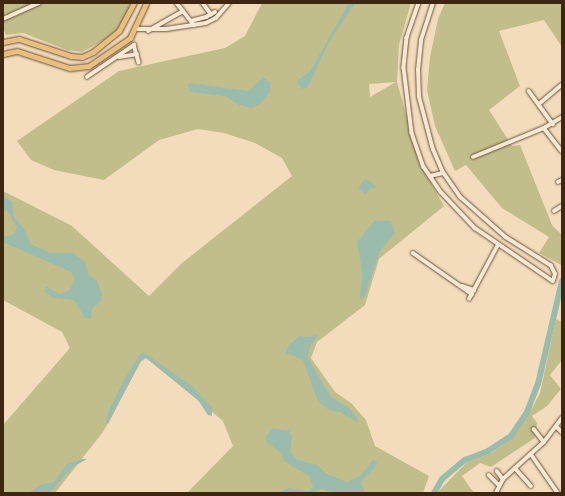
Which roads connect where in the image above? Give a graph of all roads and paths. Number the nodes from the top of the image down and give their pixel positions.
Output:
1 (39, 3) edge
2 (134, 3) edge
3 (146, 3) edge
4 (177, 3) edge
5 (203, 3) edge
6 (229, 3) edge
7 (419, 3) edge
8 (433, 3) edge
9 (183, 11) junction
10 (3, 19) edge
11 (191, 21) junction
12 (194, 25) junction
13 (136, 30) junction
14 (147, 31) junction
15 (3, 42) edge
16 (126, 42) junction
17 (130, 48) junction
18 (3, 54) edge
19 (137, 54) junction
20 (118, 57) junction
21 (139, 62) dead end
22 (86, 77) dead end
23 (562, 85) edge
24 (529, 92) dead end
25 (539, 104) junction
26 (562, 117) edge
27 (552, 123) junction
28 (544, 128) junction
29 (562, 151) edge
30 (473, 157) dead end
31 (443, 173) junction
32 (430, 176) junction
33 (562, 206) edge
34 (554, 211) dead end
35 (498, 245) junction
36 (413, 253) dead end
37 (473, 292) junction
38 (469, 299) dead end
39 (562, 418) edge
40 (557, 427) junction
41 (534, 429) dead end
42 (562, 432) edge
43 (544, 442) junction
44 (531, 454) junction
45 (515, 468) junction
46 (497, 471) dead end
47 (489, 475) dead end
48 (503, 479) junction
49 (499, 485) junction
50 (531, 486) dead end
51 (496, 493) edge
52 (558, 493) edge

1 - 10 street
2 - 15 main road
3 - 13 main road
4 - 9 street
5 - 11 street
6 - 12 street
7 - 32 street
8 - 31 street
9 - 11 street
9 - 14 street
11 - 12 street
12 - 14 street
13 - 14 street
13 - 16 main road
16 - 17 street
16 - 18 main road
17 - 19 street
17 - 20 street
19 - 20 street
19 - 21 street
20 - 22 street
23 - 25 street
24 - 25 street
25 - 27 street
26 - 27 street
27 - 28 street
28 - 29 street
28 - 30 street
31 - 32 street
31 - 35 street
32 - 35 street
33 - 34 street
35 - 37 street
36 - 37 street
37 - 38 street
39 - 40 street
40 - 42 street
40 - 43 street
41 - 43 street
43 - 44 street
44 - 45 street
44 - 52 street
45 - 48 street
45 - 50 street
46 - 48 street
47 - 49 street
48 - 49 street
49 - 51 street

